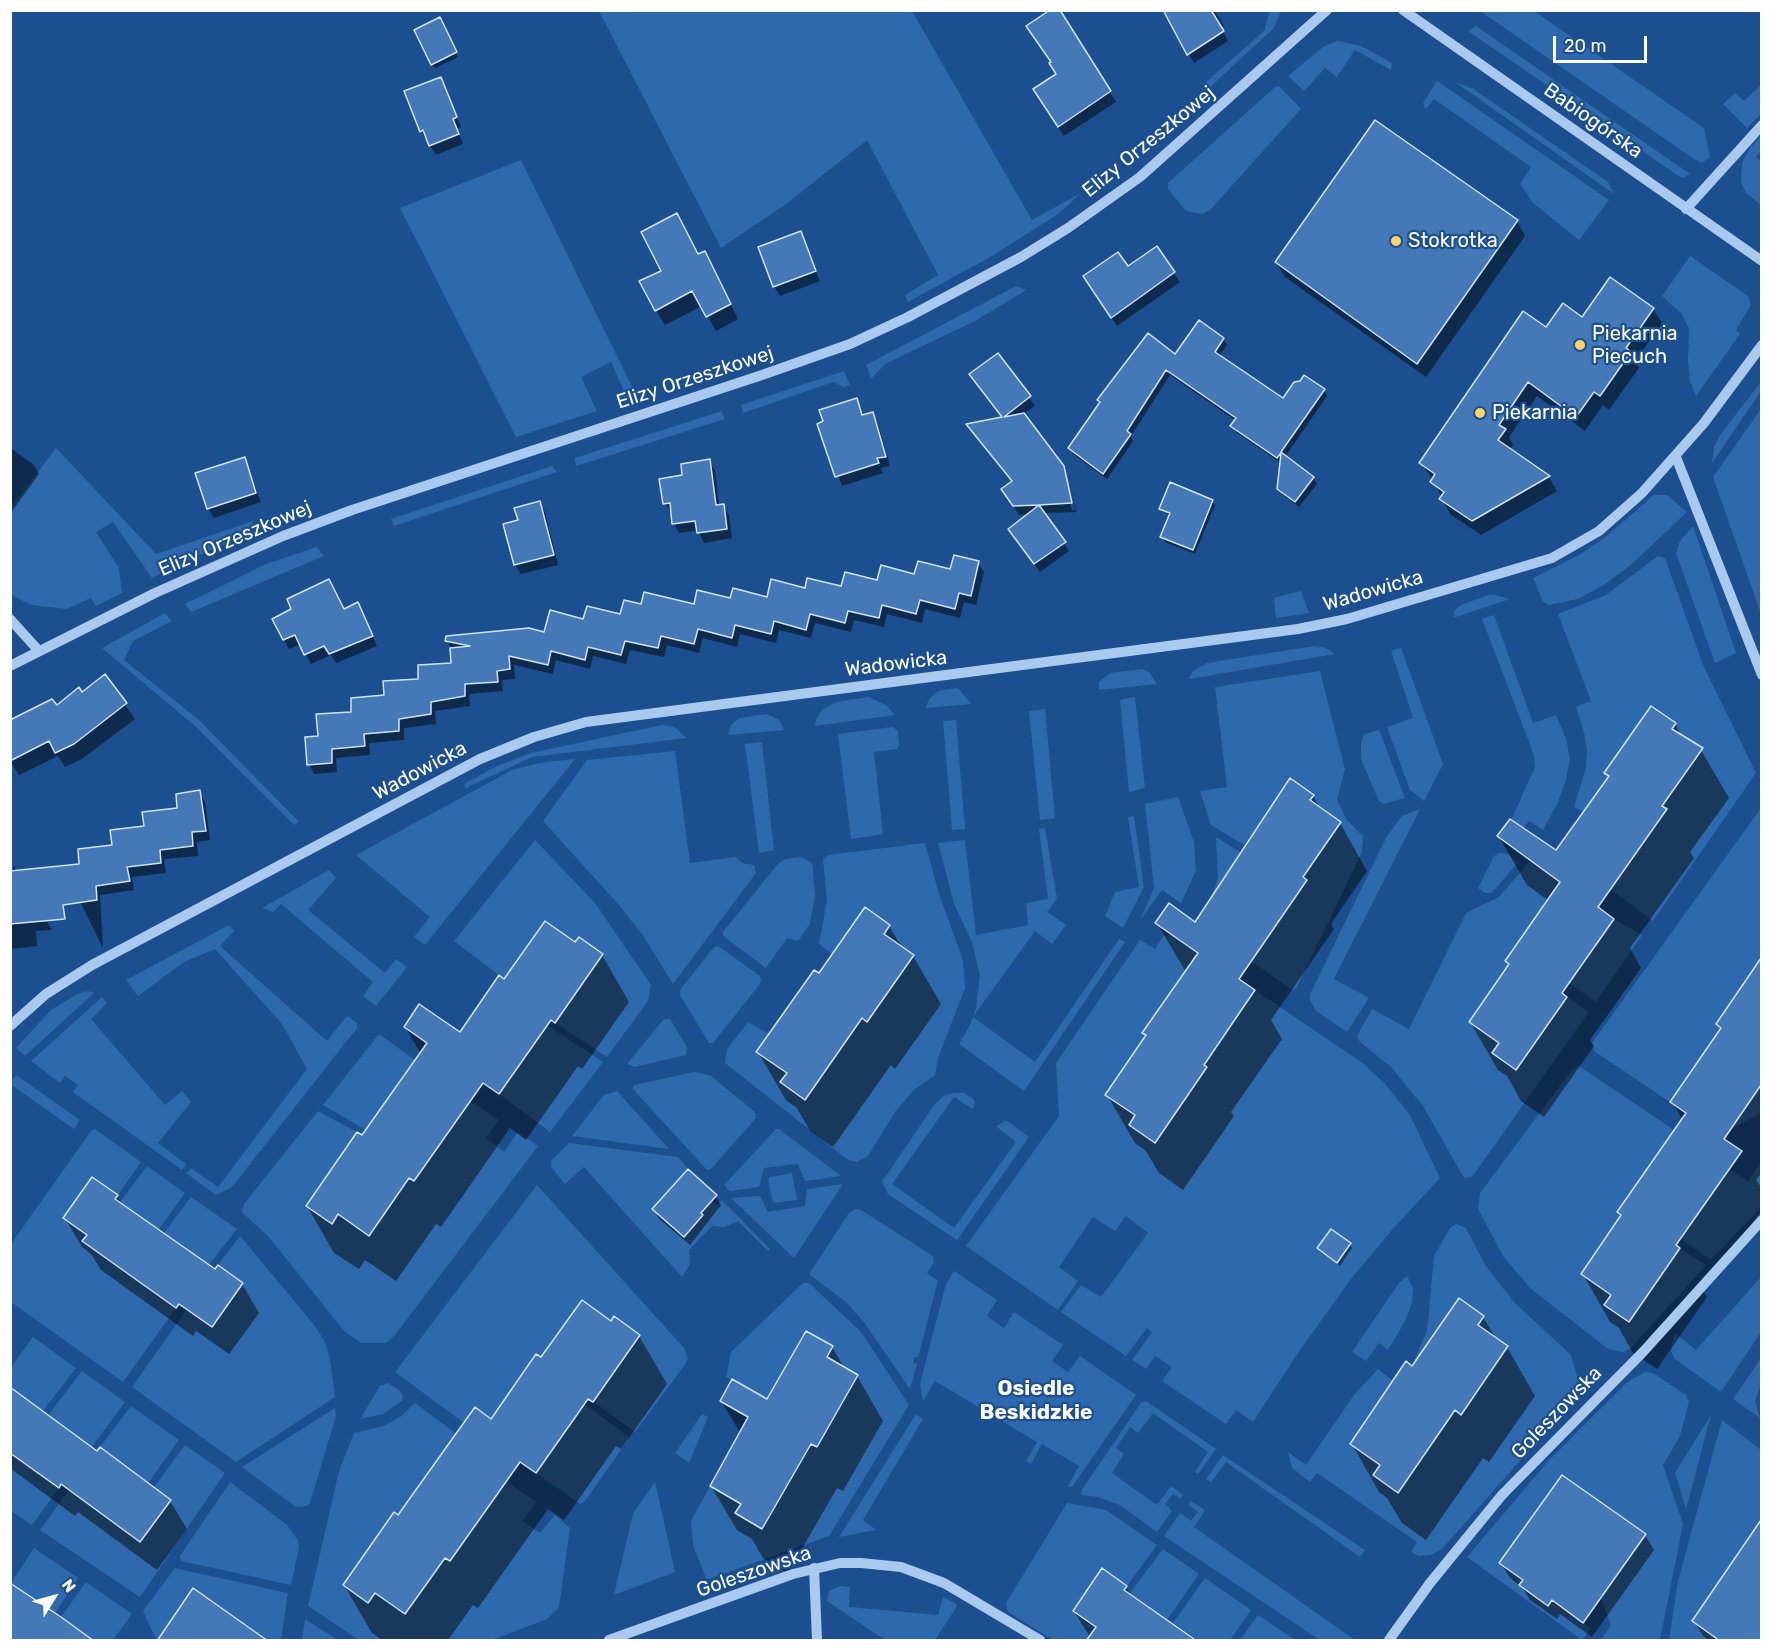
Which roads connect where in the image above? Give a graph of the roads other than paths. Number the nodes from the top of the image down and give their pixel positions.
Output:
1 (1327, 10) edge
2 (1403, 10) edge
3 (1761, 125) edge
4 (1686, 209) junction
5 (1761, 261) edge
6 (1761, 345) edge
7 (1676, 457) junction
8 (10, 619) edge
9 (39, 651) junction
10 (10, 666) edge
11 (1761, 675) edge
12 (10, 1026) edge
13 (1761, 1220) edge
14 (814, 1569) junction
15 (609, 1641) edge
16 (817, 1641) edge
17 (1040, 1641) edge
18 (1389, 1641) edge

1 - 9 street, Elizy Orzeszkowej
2 - 4 street, Babiogórska
3 - 4 street
4 - 5 street, Babiogórska
6 - 7 street, Wadowicka
7 - 11 street
7 - 12 street, Wadowicka
8 - 9 street
9 - 10 street, Elizy Orzeszkowej
13 - 18 street, Goleszowska
14 - 15 street, Goleszowska
14 - 16 street
14 - 17 street, Goleszowska

